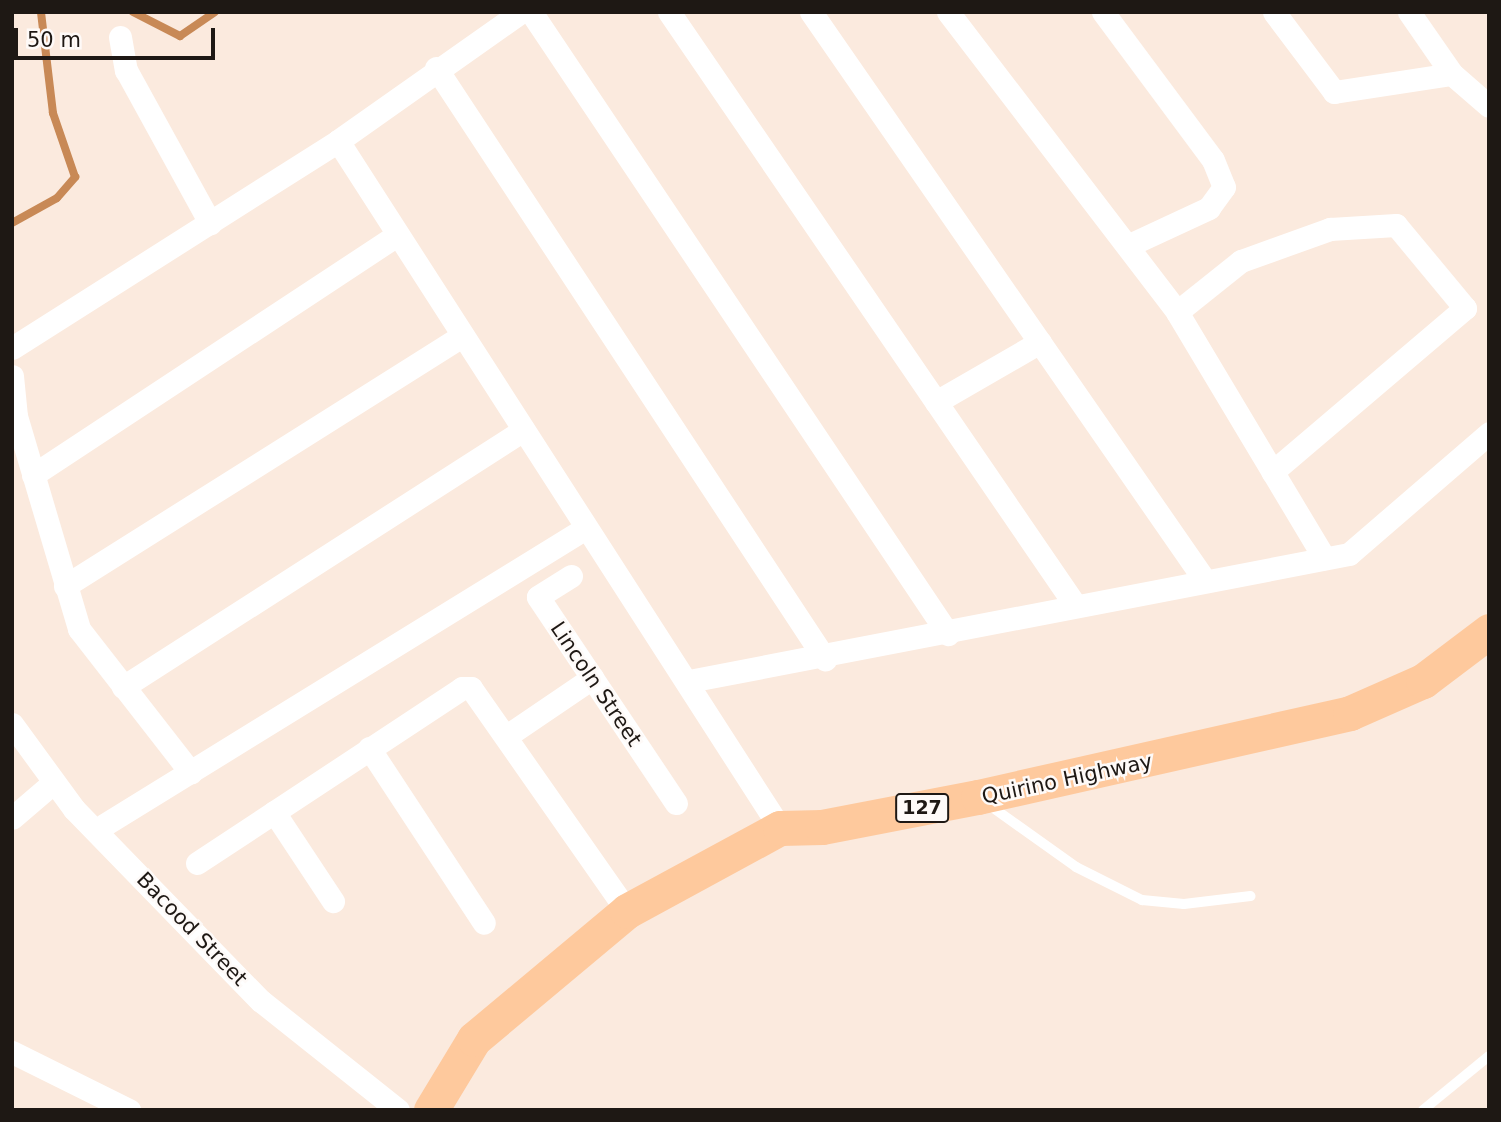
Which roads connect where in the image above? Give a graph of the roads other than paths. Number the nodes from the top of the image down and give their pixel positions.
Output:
1 (521, 12) edge
2 (531, 12) edge
3 (669, 12) edge
4 (811, 12) edge
5 (948, 12) edge
6 (1103, 12) edge
7 (1274, 12) edge
8 (1409, 12) edge
9 (120, 37) dead end
10 (436, 68) junction
11 (1452, 74) junction
12 (1489, 106) edge
13 (338, 141) junction
14 (210, 223) junction
15 (395, 236) junction
16 (1127, 246) junction
17 (1177, 312) junction
18 (462, 336) junction
19 (1040, 342) junction
20 (12, 348) edge
21 (12, 376) edge
22 (936, 402) junction
23 (524, 430) junction
24 (1489, 433) edge
25 (1272, 472) junction
26 (33, 475) junction
27 (583, 529) junction
28 (1324, 558) junction
29 (571, 576) dead end
30 (1203, 578) junction
31 (65, 586) junction
32 (1075, 605) junction
33 (1489, 631) edge
34 (948, 634) junction
35 (825, 659) junction
36 (592, 678) junction
37 (690, 681) junction
38 (123, 687) junction
39 (12, 724) edge
40 (508, 734) junction
41 (369, 748) junction
42 (191, 773) junction
43 (54, 782) junction
44 (978, 797) junction
45 (676, 803) dead end
46 (274, 812) junction
47 (12, 818) edge
48 (104, 825) dead end
49 (780, 828) junction
50 (197, 863) dead end
51 (1251, 896) dead end
52 (333, 901) dead end
53 (627, 911) junction
54 (484, 923) dead end
55 (12, 1052) edge
56 (1489, 1056) edge
57 (129, 1110) edge
58 (398, 1110) edge
59 (432, 1110) edge
60 (1423, 1110) edge

1 - 10 street
2 - 34 street
3 - 22 street
4 - 19 street
5 - 16 street
6 - 16 street
7 - 11 street
8 - 11 street
9 - 14 street
10 - 13 street
10 - 35 street
11 - 12 street
13 - 14 street
13 - 15 street
14 - 20 street
15 - 18 street
15 - 26 street
16 - 17 street
17 - 25 street
17 - 25 street
18 - 23 street
18 - 31 street
19 - 22 street
19 - 30 street
21 - 26 street
22 - 32 street
23 - 27 street
23 - 38 street
24 - 28 street
25 - 28 street
26 - 31 street
27 - 37 street
27 - 42 street
28 - 30 street
29 - 36 street, Lincoln Street
30 - 32 street
31 - 38 street
32 - 34 street
33 - 44 main road, Quirino Highway / 127
34 - 35 street
35 - 37 street
36 - 40 street
36 - 45 street, Lincoln Street
37 - 49 street
38 - 42 street
39 - 43 street, Bacood Street
40 - 41 street
40 - 53 street
41 - 46 street
41 - 54 street
42 - 48 street
43 - 47 street
43 - 58 street, Bacood Street
44 - 49 main road, Quirino Highway / 127
44 - 51 lane
46 - 50 street
46 - 52 street
49 - 53 main road, Quirino Highway / 127
53 - 59 main road, Quirino Highway / 127
55 - 57 street
56 - 60 lane

